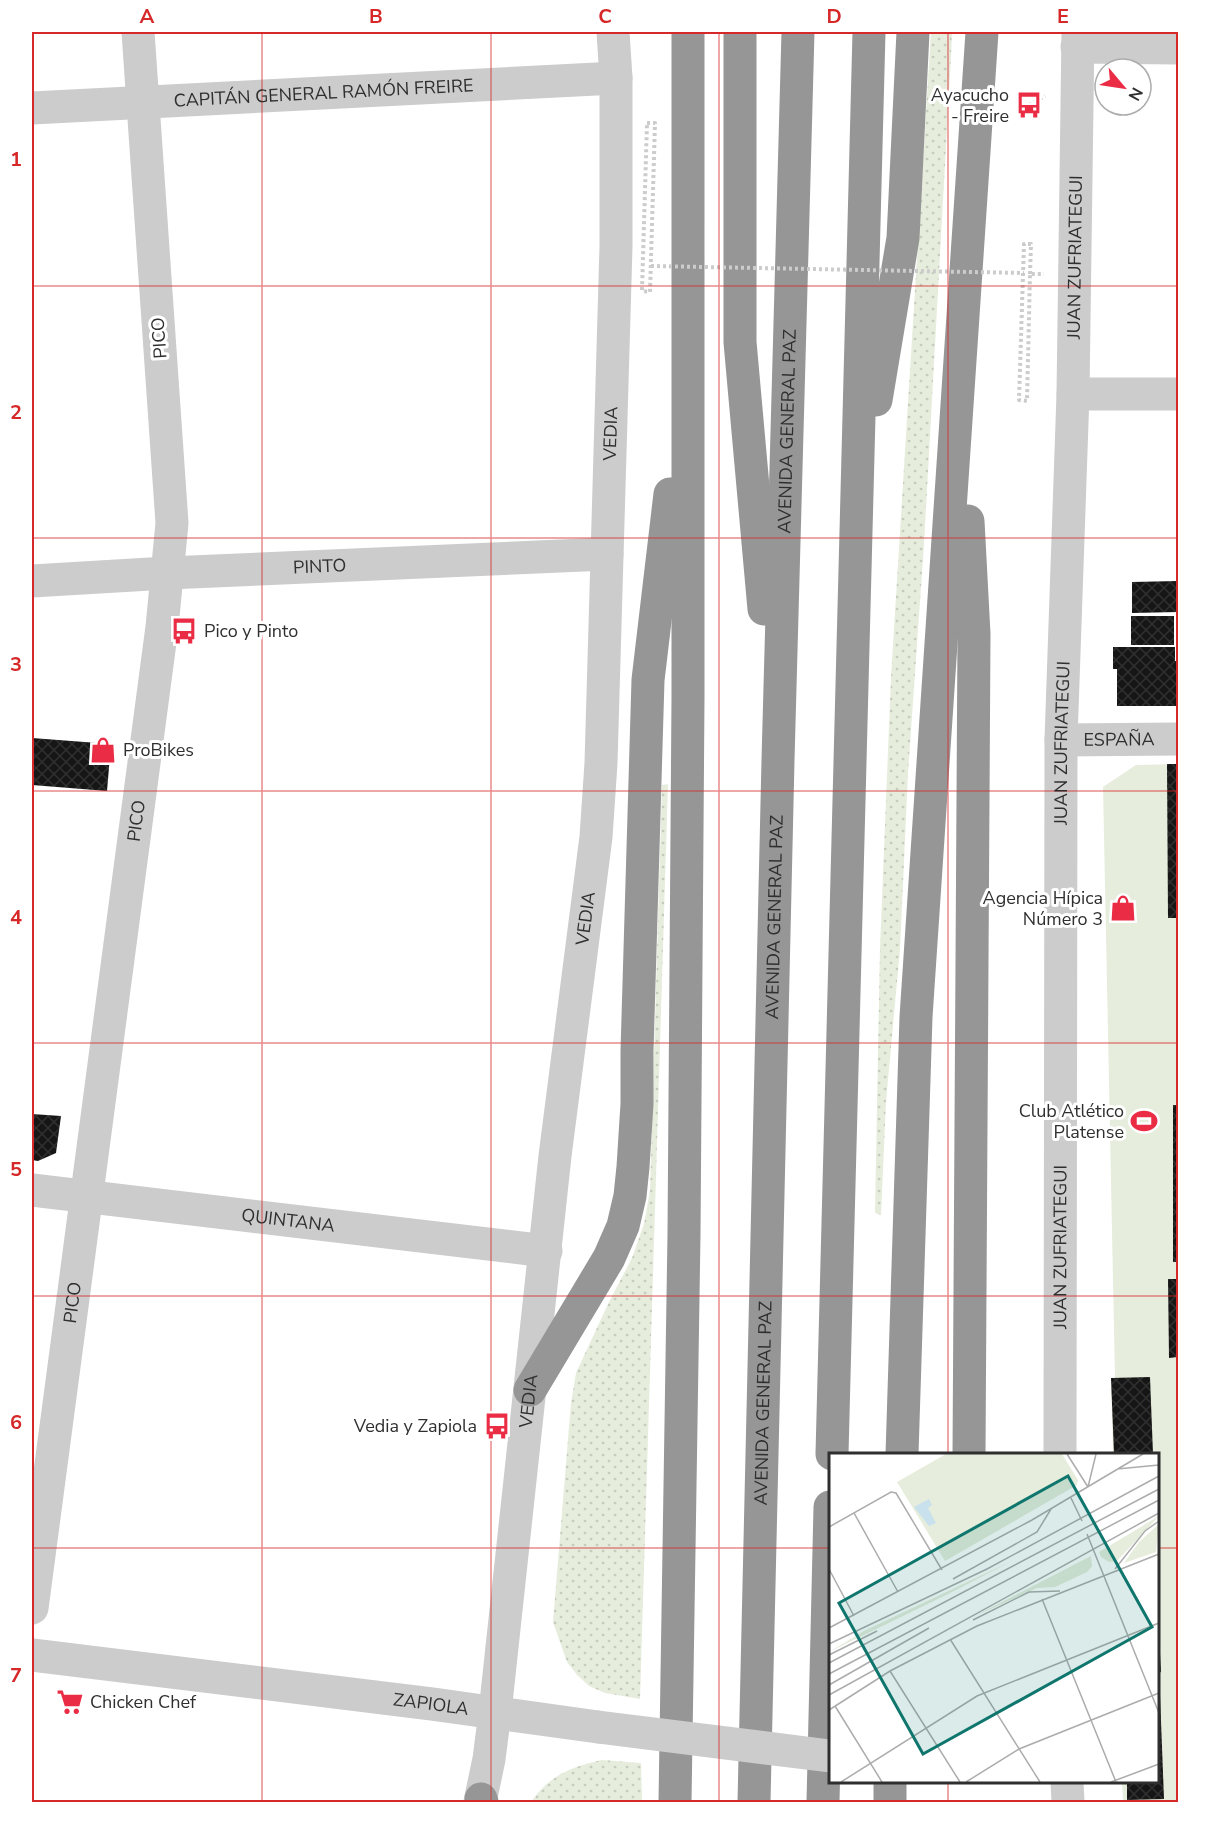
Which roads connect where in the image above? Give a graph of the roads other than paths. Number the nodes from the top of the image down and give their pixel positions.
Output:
1 (138, 32) edge
2 (613, 32) edge
3 (688, 32) edge
4 (740, 32) edge
5 (798, 32) edge
6 (868, 32) edge
7 (913, 32) edge
8 (982, 32) edge
9 (1077, 39) edge
10 (1179, 48) edge
11 (616, 78) junction
12 (142, 101) junction
13 (32, 108) edge
14 (688, 346) junction
15 (961, 365) junction
16 (1073, 394) junction
17 (1179, 394) edge
18 (856, 523) junction
19 (607, 555) junction
20 (167, 573) junction
21 (32, 581) edge
22 (1179, 739) edge
23 (1061, 740) junction
24 (778, 760) junction
25 (32, 1190) edge
26 (87, 1197) junction
27 (546, 1251) junction
28 (530, 1390) junction
29 (832, 1453) edge
30 (902, 1453) edge
31 (969, 1453) edge
32 (1060, 1453) edge
33 (829, 1581) edge
34 (32, 1608) edge
35 (32, 1655) edge
36 (495, 1712) junction
37 (829, 1756) edge
38 (891, 1783) edge
39 (1067, 1783) edge
40 (481, 1802) edge
41 (675, 1803) edge
42 (754, 1803) edge
43 (823, 1803) edge
44 (890, 1803) edge
45 (1068, 1803) edge

1 - 12 street, PICO
2 - 11 street, VEDIA
3 - 14 highway
4 - 24 highway
5 - 24 highway, AVENIDA GENERAL PAZ
6 - 18 highway
7 - 18 highway
8 - 15 highway
9 - 10 street
9 - 16 street, JUAN ZUFRIATEGUI
11 - 12 street, CAPITÁN GENERAL RAMÓN FREIRE
11 - 19 street, VEDIA
12 - 13 street, CAPITÁN GENERAL RAMÓN FREIRE
12 - 20 street, PICO
14 - 28 highway
14 - 41 highway
15 - 30 highway
15 - 31 highway
16 - 17 street
16 - 23 street, JUAN ZUFRIATEGUI
18 - 29 highway
19 - 20 street, PINTO
19 - 27 street, VEDIA
20 - 21 street, PINTO
20 - 26 street, PICO
22 - 23 street, ESPAÑA
23 - 32 street, JUAN ZUFRIATEGUI
24 - 42 highway, AVENIDA GENERAL PAZ
25 - 26 street, QUINTANA
26 - 27 street, QUINTANA
26 - 34 street, PICO
27 - 28 street, VEDIA
28 - 36 street, VEDIA
33 - 43 highway
35 - 36 street, ZAPIOLA
36 - 37 street, ZAPIOLA, bridge
36 - 40 street, VEDIA
38 - 44 highway
39 - 45 street

